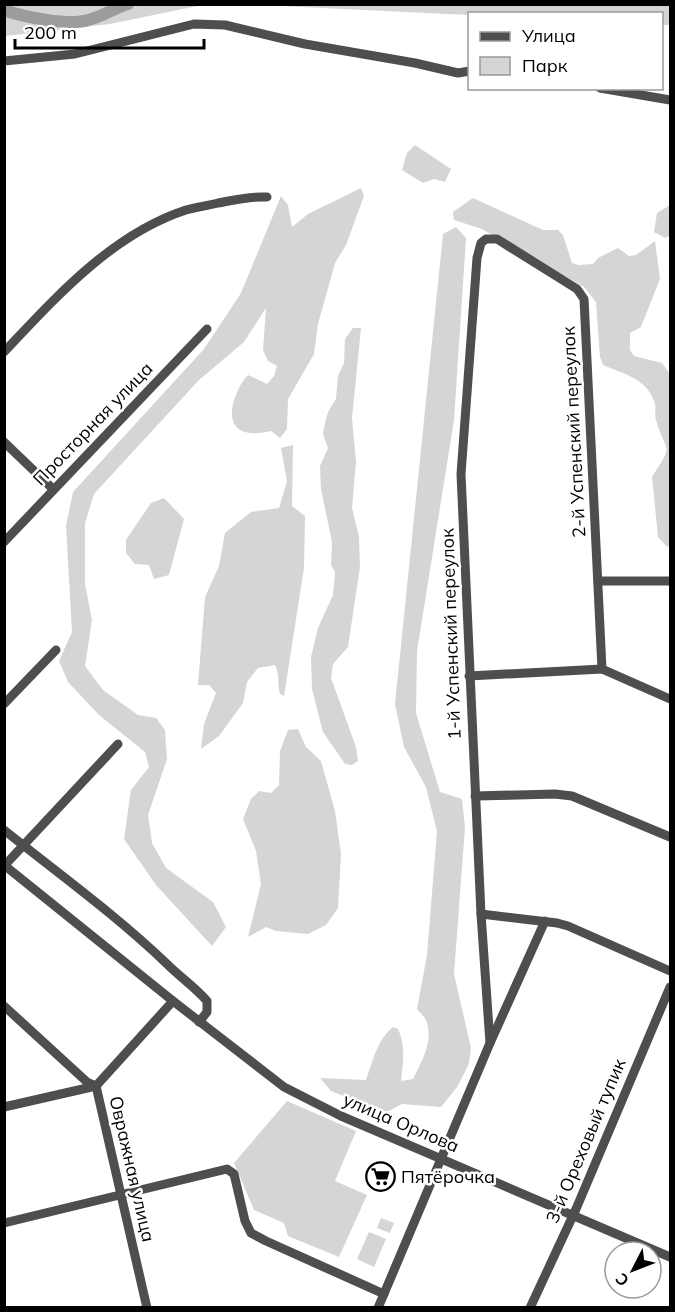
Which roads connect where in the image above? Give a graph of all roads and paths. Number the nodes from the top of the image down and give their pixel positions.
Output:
1 (4, 62) edge
2 (468, 71) edge
3 (612, 90) edge
4 (670, 100) edge
5 (267, 197) dead end
6 (497, 239) joint
7 (207, 329) dead end
8 (4, 352) edge
9 (4, 442) edge
10 (53, 489) junction
11 (4, 542) edge
12 (598, 581) junction
13 (670, 581) edge
14 (56, 650) dead end
15 (602, 669) junction
16 (469, 676) junction
17 (670, 699) edge
18 (4, 704) edge
19 (118, 744) dead end
20 (475, 796) junction
21 (4, 830) edge
22 (670, 837) edge
23 (22, 845) junction
24 (5, 865) edge
25 (481, 914) junction
26 (545, 921) junction
27 (670, 971) edge
28 (670, 987) edge
29 (173, 1001) junction
30 (4, 1005) edge
31 (200, 1022) junction
32 (490, 1043) junction
33 (96, 1086) junction
34 (4, 1107) edge
35 (441, 1159) junction
36 (121, 1195) junction
37 (573, 1215) junction
38 (4, 1223) edge
39 (670, 1257) edge
40 (384, 1294) junction
41 (147, 1308) edge
42 (378, 1308) edge
43 (530, 1308) edge

1 - 2 street
3 - 4 street
5 - 8 street
6 - 12 street, 2-й Успенский переулок
6 - 16 street, 1-й Успенский переулок
7 - 10 street, Просторная улица
9 - 10 street
10 - 11 street, Просторная улица
12 - 13 street
12 - 15 street, 2-й Успенский переулок
14 - 18 street
15 - 16 street
15 - 17 street
16 - 20 street, 1-й Успенский переулок
19 - 23 street
20 - 22 street
20 - 25 street, 1-й Успенский переулок
21 - 23 street
23 - 24 street
23 - 31 street
24 - 29 street, улица Орлова
25 - 26 street
25 - 32 street, 1-й Успенский переулок
26 - 27 street
26 - 32 street, 1-й Успенский переулок
28 - 37 street, 3-й Ореховый тупик
29 - 31 street, улица Орлова
29 - 33 street
30 - 33 street, Овражная улица
31 - 35 street, улица Орлова
32 - 35 street, 1-й Успенский переулок
33 - 34 street
33 - 36 street, Овражная улица
35 - 37 street, улица Орлова
35 - 40 street, 1-й Успенский переулок
36 - 38 street
36 - 40 street
36 - 41 street, Овражная улица
37 - 39 street, улица Орлова
37 - 43 street, 3-й Ореховый тупик
40 - 42 street, 1-й Успенский переулок

